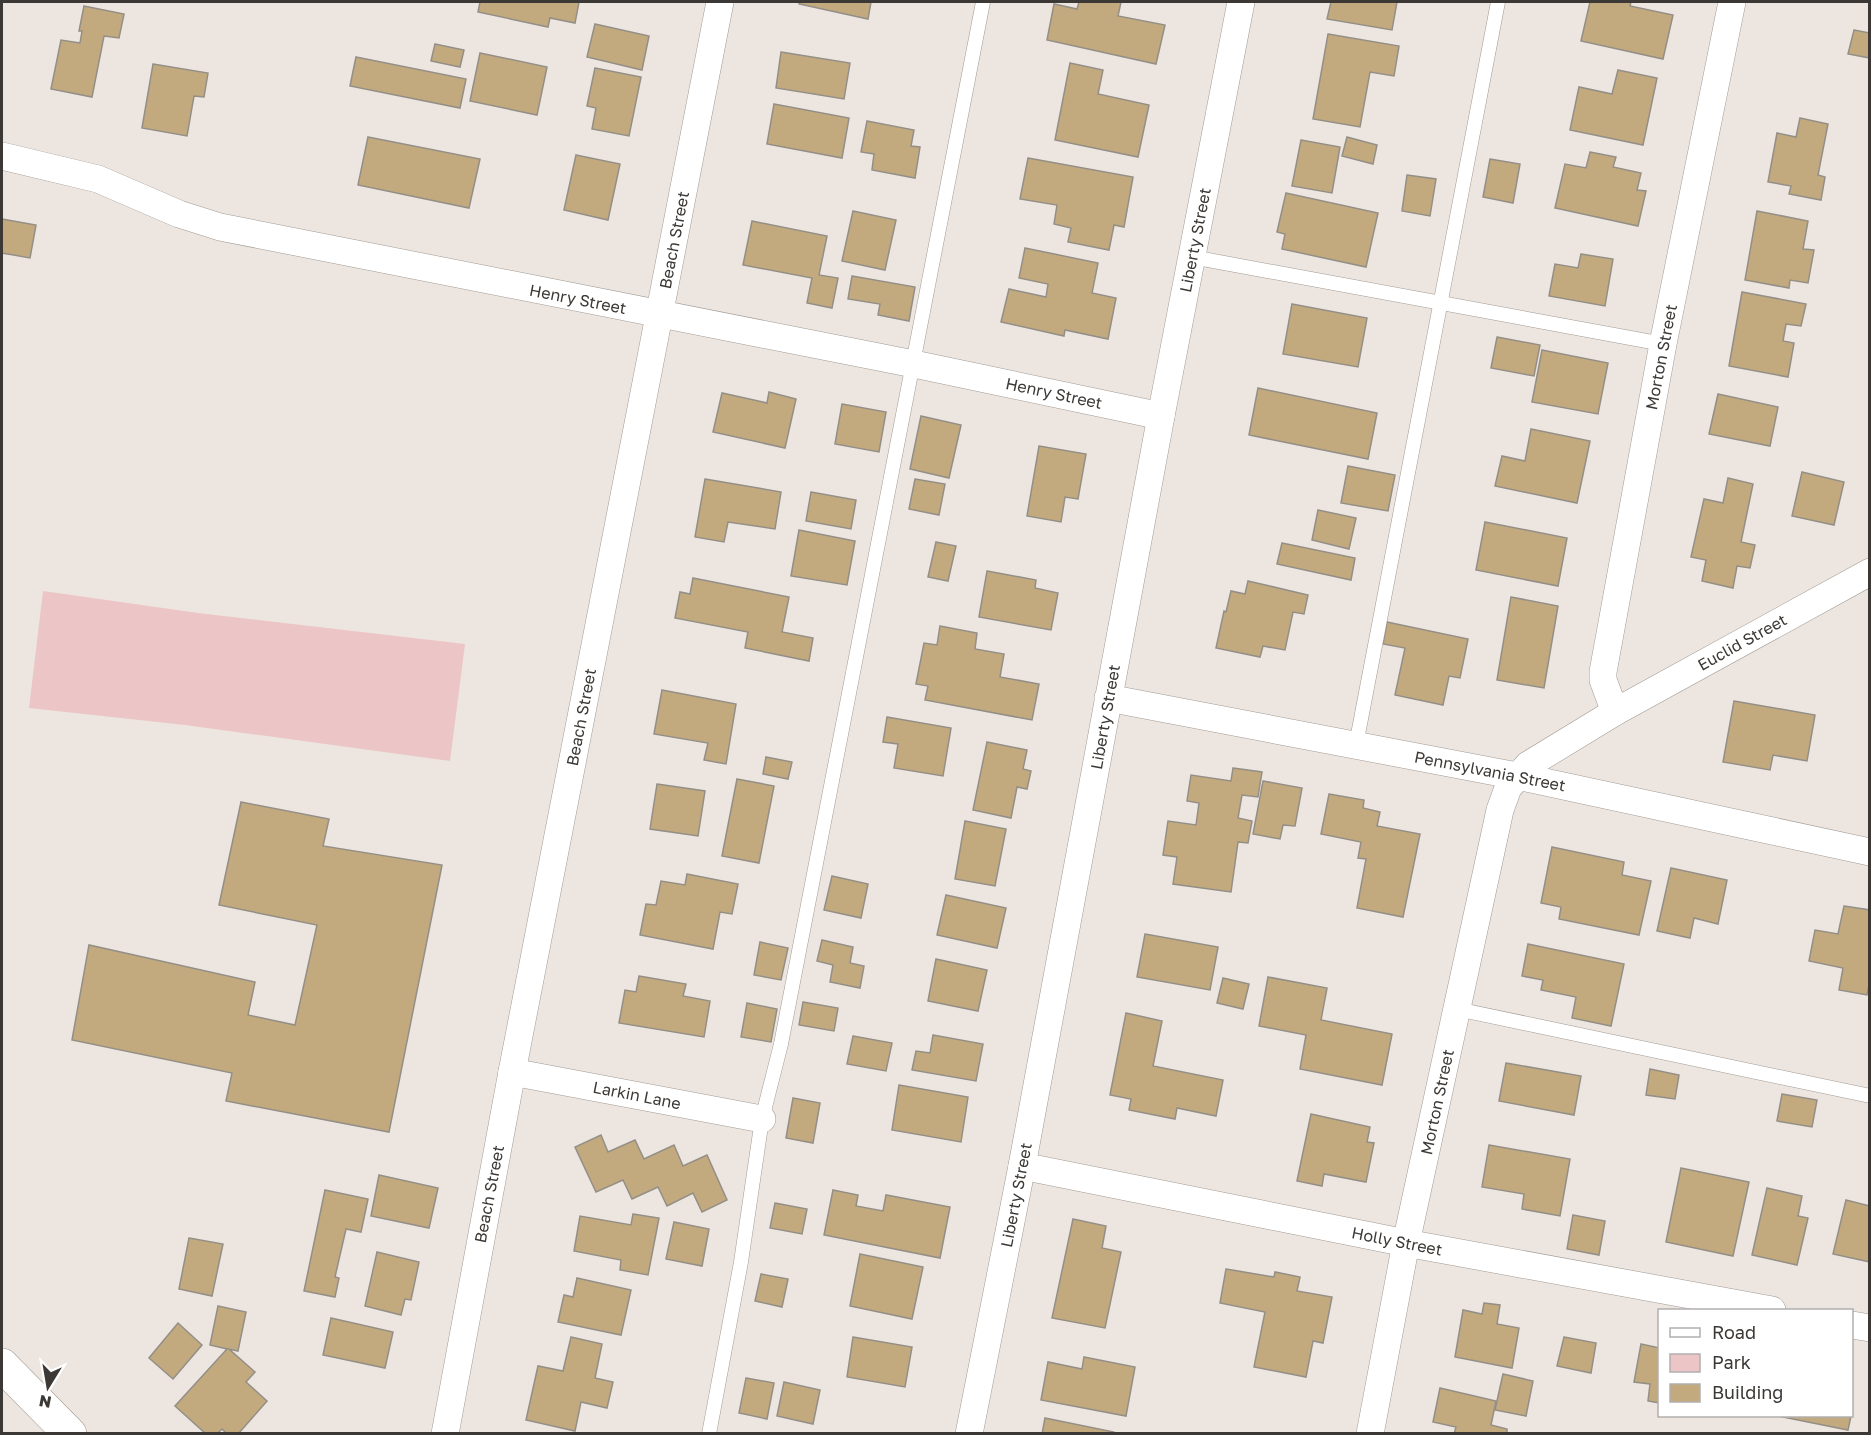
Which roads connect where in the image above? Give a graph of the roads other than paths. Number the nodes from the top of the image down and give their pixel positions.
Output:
1 (720, 2) edge
2 (983, 2) edge
3 (1241, 2) edge
4 (1498, 2) edge
5 (1732, 2) edge
6 (2, 156) edge
7 (1192, 257) junction
8 (1440, 303) junction
9 (660, 315) junction
10 (1663, 344) junction
11 (914, 364) junction
12 (1161, 416) junction
13 (1869, 572) edge
14 (1108, 698) junction
15 (1615, 712) junction
16 (1356, 745) junction
17 (1517, 776) junction
18 (1869, 852) edge
19 (1457, 1009) junction
20 (512, 1072) junction
21 (1869, 1096) edge
22 (762, 1119) junction
23 (1022, 1166) junction
24 (1406, 1243) junction
25 (1761, 1309) edge
26 (1853, 1325) edge
27 (1869, 1328) edge
28 (2, 1365) edge
29 (70, 1434) edge
30 (445, 1434) edge
31 (709, 1434) edge
32 (969, 1434) edge
33 (1371, 1434) edge

1 - 9 street, Beach Street
2 - 11 lane
3 - 7 street, Liberty Street
4 - 8 lane
5 - 10 street, Morton Street
6 - 9 street, Henry Street
7 - 8 lane
7 - 12 street, Liberty Street
8 - 10 lane
8 - 16 lane
9 - 11 street, Henry Street
9 - 20 street, Beach Street
10 - 15 street, Morton Street
11 - 12 street, Henry Street
11 - 22 lane
12 - 14 street, Liberty Street
13 - 15 street, Euclid Street
14 - 16 street, Pennsylvania Street
14 - 23 street, Liberty Street
15 - 17 street, Euclid Street
16 - 17 street, Pennsylvania Street
17 - 18 street, Pennsylvania Street
17 - 19 street, Morton Street
19 - 21 lane
19 - 24 street, Morton Street
20 - 22 street, Larkin Lane
20 - 30 street, Beach Street
22 - 31 lane
23 - 24 street, Holly Street
23 - 32 street, Liberty Street
24 - 25 street, Holly Street
24 - 33 street, Morton Street
26 - 27 street
28 - 29 main road

